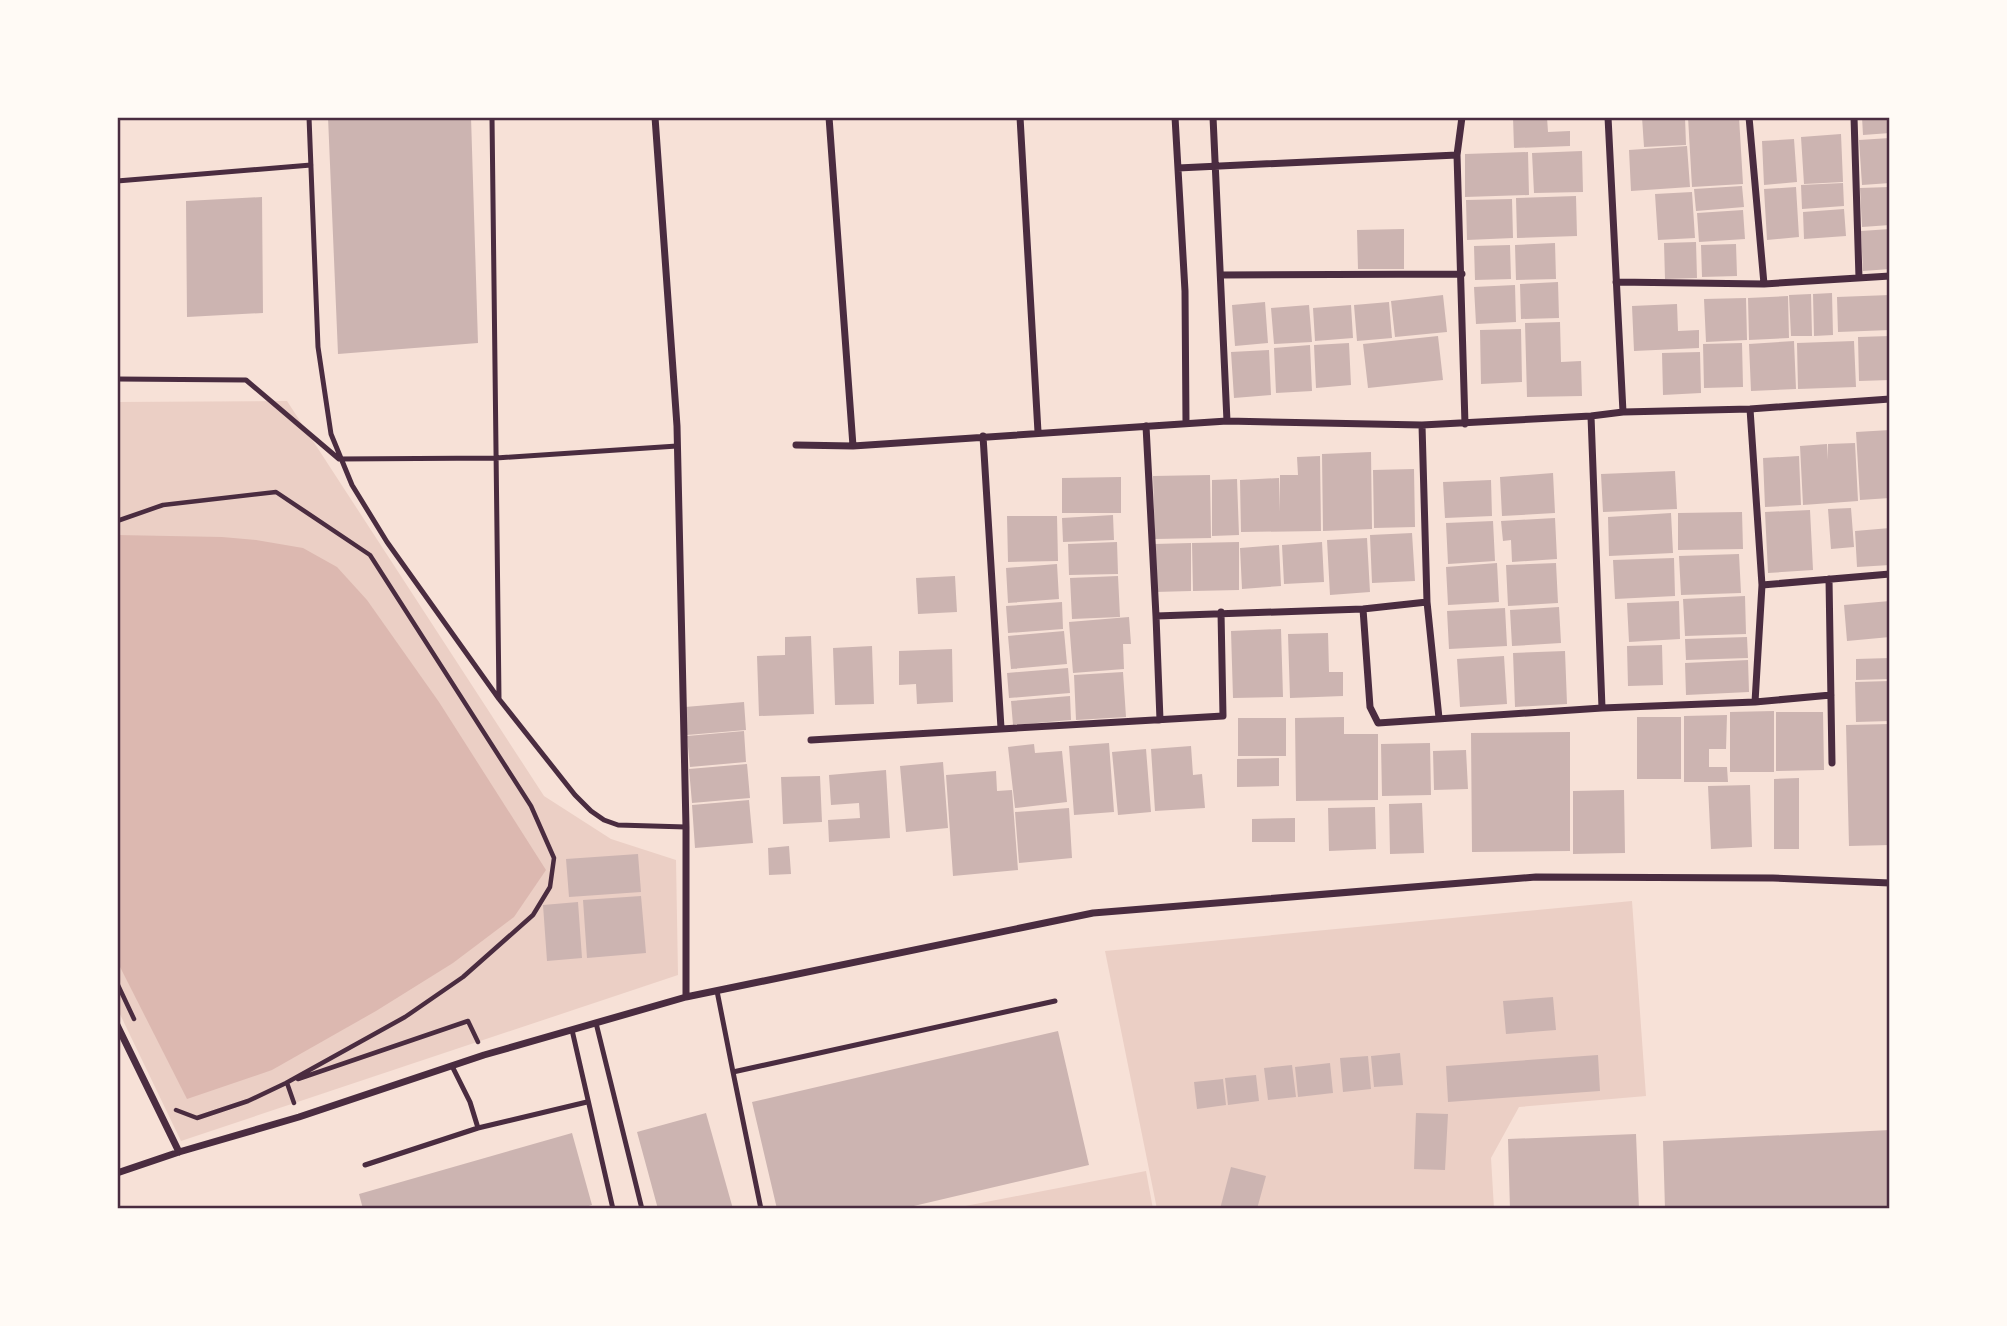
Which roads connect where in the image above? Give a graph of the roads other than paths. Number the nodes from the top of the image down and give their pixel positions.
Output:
1 (309, 117) edge
2 (492, 117) edge
3 (654, 117) edge
4 (829, 117) edge
5 (1020, 117) edge
6 (1175, 117) edge
7 (1213, 117) edge
8 (1462, 117) edge
9 (1608, 117) edge
10 (1749, 117) edge
11 (1854, 117) edge
12 (1457, 155) junction
13 (311, 165) junction
14 (1216, 165) junction
15 (1178, 167) junction
16 (117, 181) edge
17 (1462, 274) junction
18 (1221, 275) junction
19 (1890, 276) edge
20 (1859, 278) junction
21 (1616, 282) junction
22 (1764, 284) junction
23 (117, 379) edge
24 (1890, 399) edge
25 (1751, 409) junction
26 (1623, 412) junction
27 (1591, 416) junction
28 (1227, 421) junction
29 (1186, 423) junction
30 (1465, 424) junction
31 (1422, 425) junction
32 (1146, 426) junction
33 (1038, 432) junction
34 (983, 436) junction
35 (796, 445) dead end
36 (677, 446) junction
37 (853, 446) junction
38 (496, 458) junction
39 (339, 459) junction
40 (1890, 573) edge
41 (1829, 579) junction
42 (1762, 585) junction
43 (1427, 602) junction
44 (1363, 609) junction
45 (1221, 612) junction
46 (1156, 616) junction
47 (1831, 695) junction
48 (499, 699) junction
49 (1755, 702) junction
50 (1602, 708) junction
51 (1439, 718) junction
52 (1160, 720) junction
53 (1001, 729) junction
54 (811, 740) dead end
55 (1832, 763) dead end
56 (686, 827) junction
57 (1890, 883) edge
58 (717, 991) junction
59 (686, 997) junction
60 (1055, 1001) dead end
61 (596, 1023) junction
62 (117, 1025) edge
63 (572, 1030) junction
64 (452, 1066) junction
65 (733, 1073) junction
66 (587, 1102) junction
67 (478, 1128) junction
68 (179, 1152) junction
69 (365, 1166) dead end
70 (117, 1173) edge
71 (613, 1209) edge
72 (642, 1209) edge
73 (761, 1209) edge

1 - 13 lane
2 - 38 lane
3 - 36 street
4 - 37 street
5 - 33 street
6 - 15 street
7 - 14 street
8 - 12 street
9 - 21 street
10 - 22 street
11 - 20 street
12 - 14 street
12 - 17 street
13 - 16 lane
13 - 39 lane
14 - 15 street
14 - 18 street
15 - 29 street
17 - 18 street
17 - 30 street
18 - 28 street
19 - 20 street
20 - 22 street
21 - 22 street
21 - 26 street
23 - 39 lane
24 - 25 street
25 - 26 street
25 - 42 street
26 - 27 street
27 - 30 street
27 - 50 street
28 - 29 street
28 - 31 street
29 - 32 street
30 - 31 street
31 - 43 street
32 - 33 street
32 - 46 street
33 - 34 street
34 - 37 street
34 - 53 street
35 - 37 street
36 - 38 lane
36 - 56 street
38 - 39 lane
38 - 48 lane
39 - 48 lane
40 - 41 street
41 - 42 street
41 - 47 street
42 - 49 street
43 - 44 street
43 - 51 street
44 - 45 street
44 - 51 street
45 - 46 street
45 - 52 street
46 - 52 street
47 - 49 street
47 - 55 street
48 - 56 lane
49 - 50 street
50 - 51 street
52 - 53 street
53 - 54 street
56 - 59 street
57 - 58 street
58 - 59 street
58 - 65 lane
59 - 61 street
60 - 65 lane
61 - 63 street
61 - 72 lane
62 - 68 street
63 - 64 street
63 - 66 lane
64 - 67 lane
64 - 68 street
65 - 73 lane
66 - 67 lane
66 - 71 lane
67 - 69 lane
68 - 70 street

